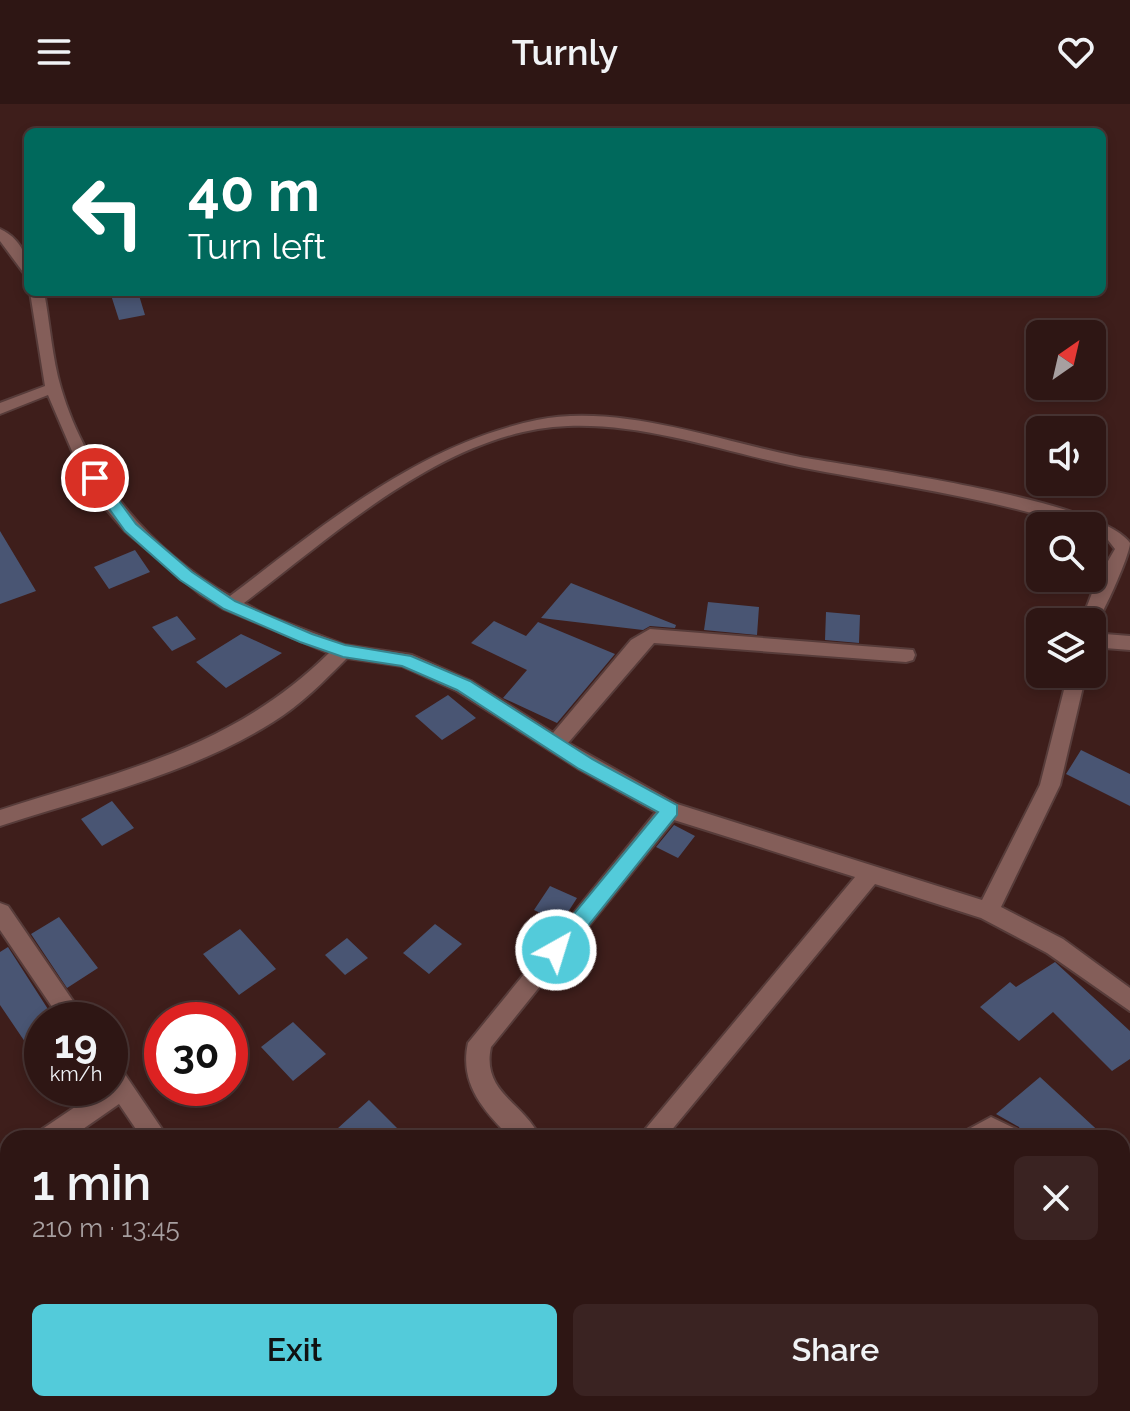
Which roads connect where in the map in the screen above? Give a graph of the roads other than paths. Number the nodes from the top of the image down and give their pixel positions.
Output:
1 (0, 233) edge
2 (24, 263) edge
3 (38, 296) edge
4 (53, 388) junction
5 (0, 409) edge
6 (230, 605) junction
7 (1095, 608) edge
8 (1106, 641) edge
9 (1130, 643) edge
10 (343, 651) junction
11 (906, 655) dead end
12 (1074, 688) edge
13 (556, 744) junction
14 (670, 810) junction
15 (0, 818) edge
16 (871, 873) junction
17 (988, 911) junction
18 (0, 912) edge
19 (1130, 1001) edge
20 (62, 1002) edge
21 (128, 1098) edge
22 (87, 1106) edge
23 (59, 1130) edge
24 (150, 1130) edge
25 (520, 1130) edge
26 (657, 1130) edge

1 - 2 street
3 - 4 street
4 - 5 street
4 - 6 street
6 - 7 street
6 - 10 street
8 - 9 street
10 - 13 street
10 - 15 street
11 - 13 street
12 - 17 street
13 - 14 street
14 - 16 street
14 - 25 street
16 - 17 street
16 - 26 street
17 - 19 street
18 - 20 street
21 - 24 street
22 - 23 street

